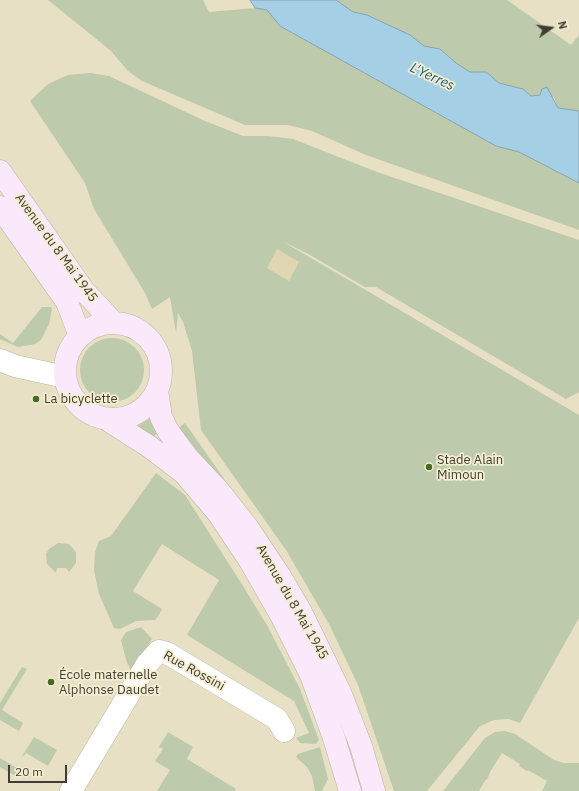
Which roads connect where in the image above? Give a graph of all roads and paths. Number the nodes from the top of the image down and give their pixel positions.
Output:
1 (0, 171) edge
2 (0, 207) edge
3 (114, 323) junction
4 (80, 336) junction
5 (0, 360) edge
6 (65, 377) junction
7 (157, 390) junction
8 (106, 419) junction
9 (284, 731) dead end
10 (71, 791) edge
11 (350, 791) edge
12 (374, 791) edge

1 - 3 main road, Avenue du 8 Mai 1945
2 - 4 main road, Avenue du 8 Mai 1945
3 - 4 main road
3 - 7 main road
4 - 6 main road
5 - 6 street
6 - 8 main road
7 - 8 main road
7 - 12 main road, Avenue du 8 Mai 1945
8 - 11 main road, Avenue du 8 Mai 1945
9 - 10 street, Rue Rossini

